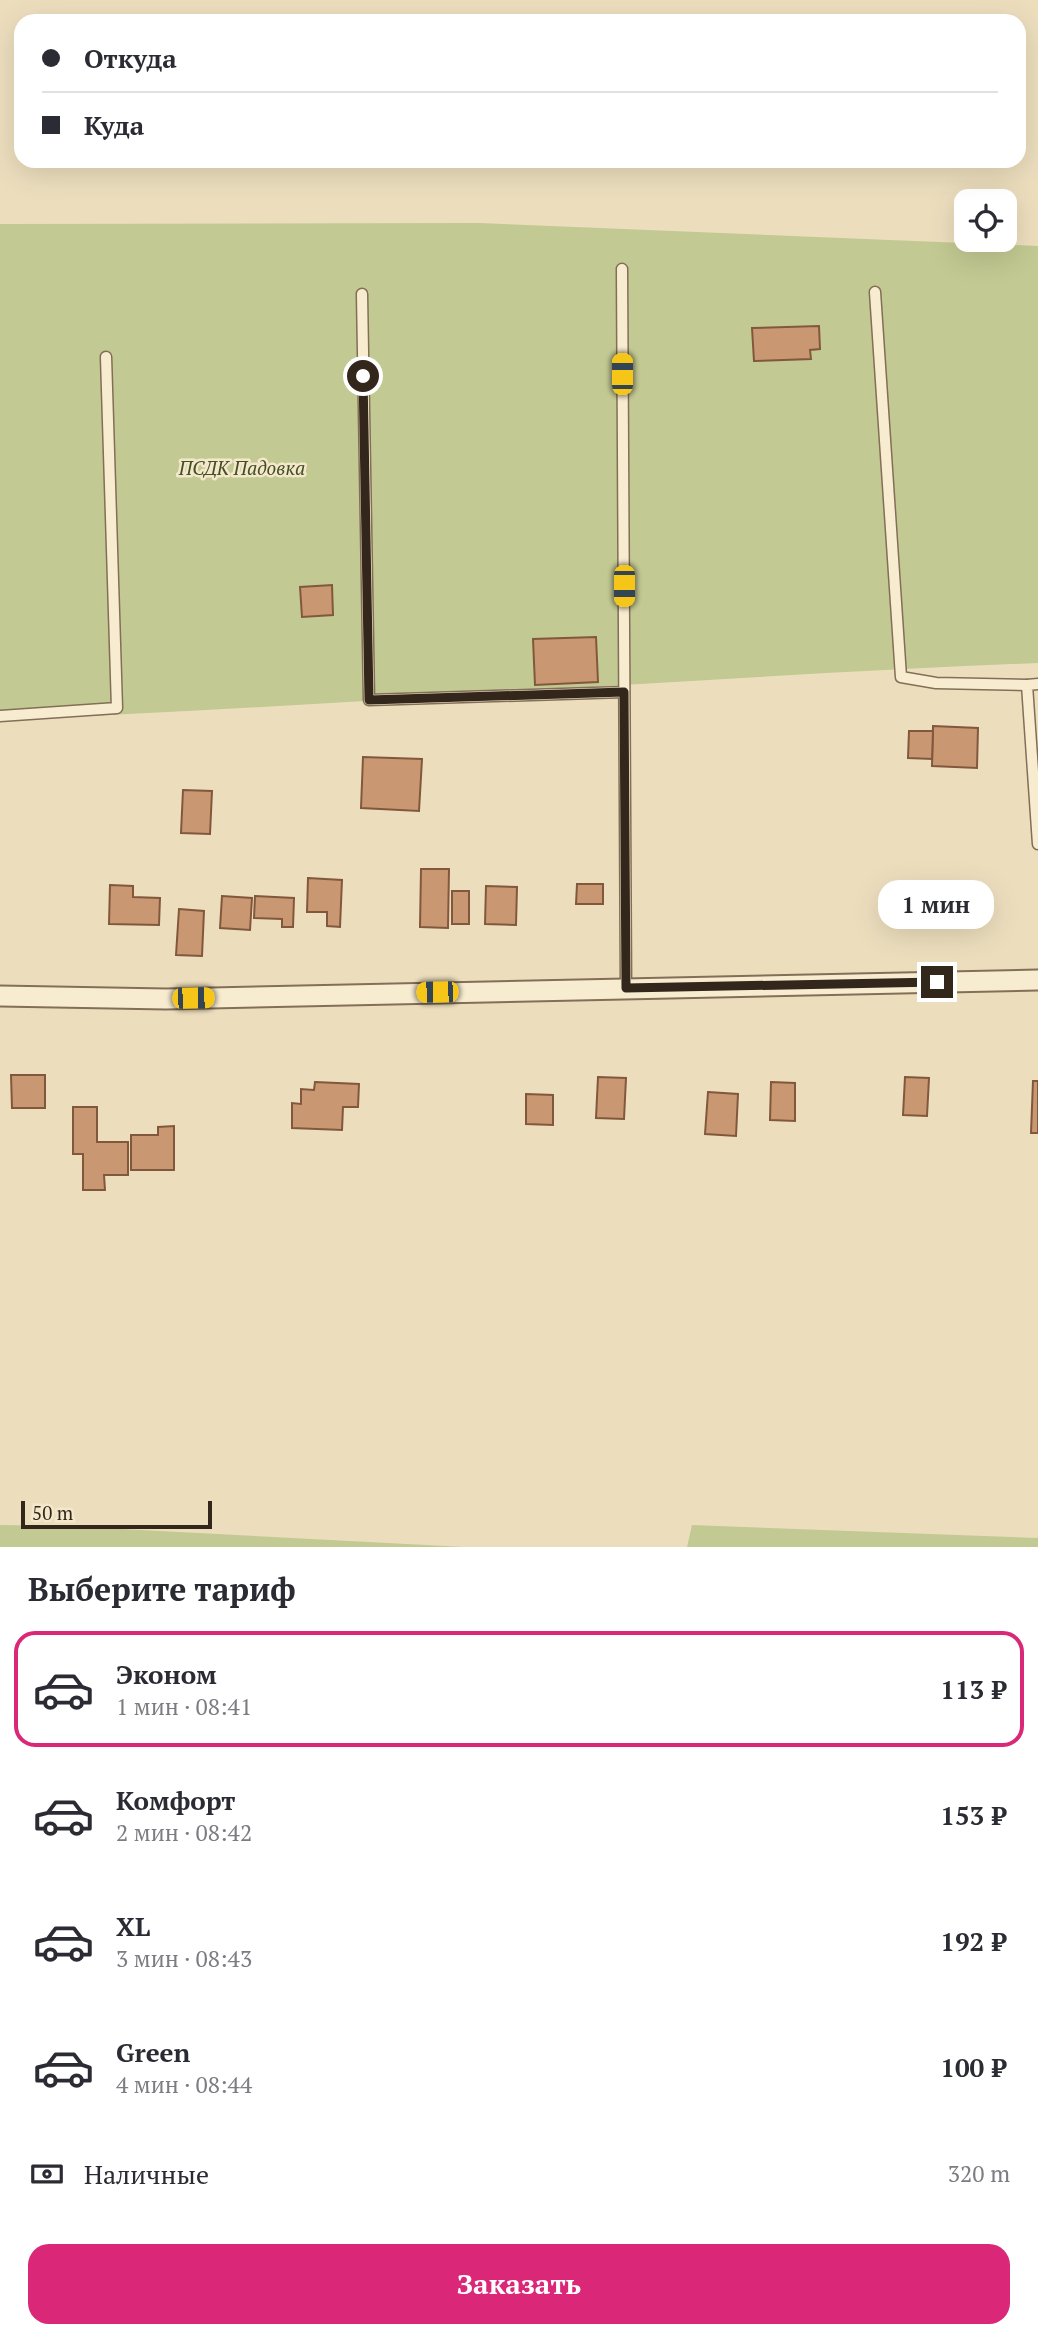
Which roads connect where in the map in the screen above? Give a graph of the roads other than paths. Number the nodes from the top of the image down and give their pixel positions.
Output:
1 (622, 269) dead end
2 (875, 292) dead end
3 (362, 294) dead end
4 (106, 357) dead end
5 (1038, 684) edge
6 (1027, 685) junction
7 (624, 692) junction
8 (0, 716) edge
9 (1038, 845) edge
10 (1038, 979) edge
11 (626, 988) junction
12 (0, 996) edge

1 - 7 lane
2 - 6 lane
3 - 7 lane
4 - 8 lane
5 - 6 lane
6 - 9 lane
7 - 11 lane
10 - 11 street
11 - 12 street

